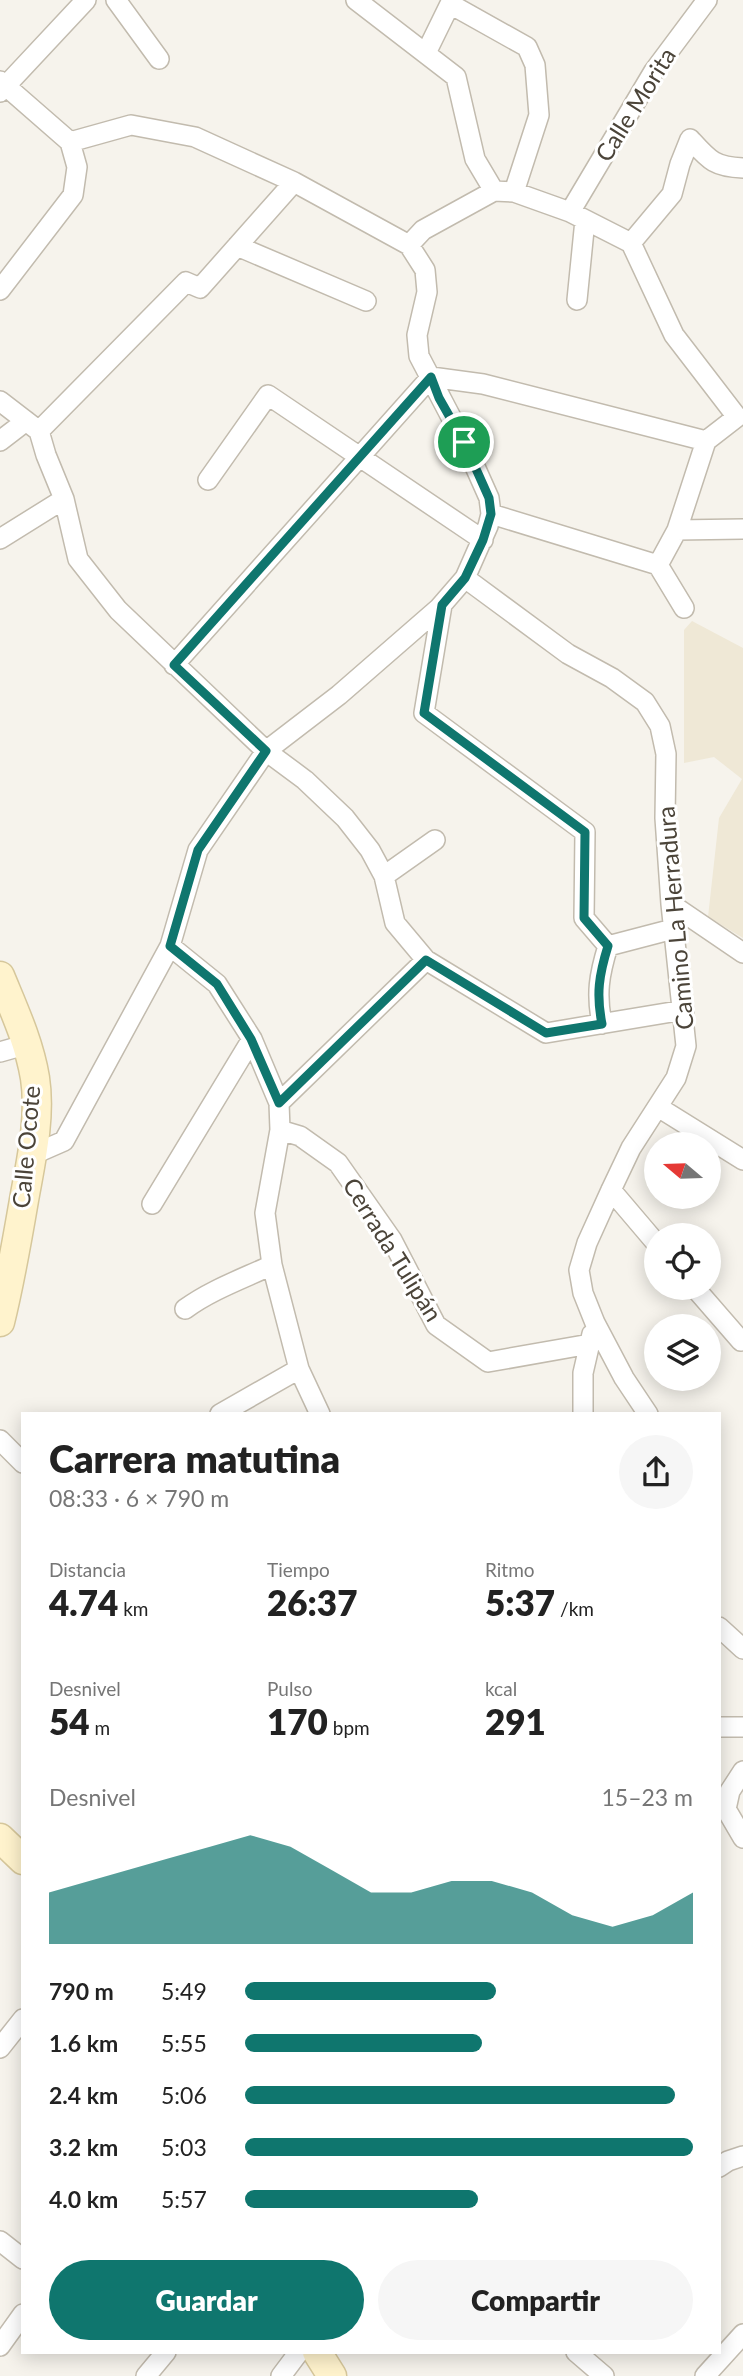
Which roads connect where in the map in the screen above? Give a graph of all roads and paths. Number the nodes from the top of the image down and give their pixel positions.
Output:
1 (86, 0) edge
2 (116, 0) edge
3 (356, 0) edge
4 (707, 0) edge
5 (426, 53) junction
6 (159, 60) dead end
7 (2, 87) edge
8 (70, 142) junction
9 (743, 169) edge
10 (294, 182) junction
11 (504, 192) junction
12 (577, 216) junction
13 (631, 243) junction
14 (409, 245) junction
15 (237, 246) junction
16 (0, 290) edge
17 (366, 300) dead end
18 (577, 300) dead end
19 (431, 377) junction
20 (0, 401) edge
21 (33, 426) junction
22 (0, 441) edge
23 (706, 441) junction
24 (359, 456) junction
25 (208, 480) dead end
26 (64, 499) junction
27 (487, 527) junction
28 (743, 529) edge
29 (677, 530) junction
30 (0, 539) edge
31 (658, 565) junction
32 (465, 578) junction
33 (442, 605) junction
34 (684, 608) dead end
35 (174, 665) junction
36 (266, 751) junction
37 (435, 840) dead end
38 (384, 876) junction
39 (671, 904) junction
40 (673, 929) junction
41 (170, 946) junction
42 (608, 946) junction
43 (743, 953) edge
44 (426, 960) junction
45 (0, 976) edge
46 (684, 1010) junction
47 (602, 1024) junction
48 (251, 1039) junction
49 (28, 1044) junction
50 (0, 1052) edge
51 (279, 1103) junction
52 (659, 1107) junction
53 (280, 1130) junction
54 (741, 1154) edge
55 (32, 1155) junction
56 (611, 1190) junction
57 (152, 1203) dead end
58 (644, 1229) edge
59 (272, 1265) junction
60 (705, 1300) edge
61 (184, 1309) dead end
62 (0, 1322) edge
63 (595, 1323) junction
64 (741, 1341) dead end
65 (590, 1344) junction
66 (299, 1369) junction
67 (224, 1412) edge
68 (319, 1412) edge
69 (583, 1412) edge
70 (647, 1412) edge
71 (0, 1440) edge
72 (21, 1461) edge
73 (721, 1629) edge
74 (743, 1649) edge
75 (721, 1727) edge
76 (743, 1727) edge
77 (743, 1771) edge
78 (722, 1809) edge
79 (0, 1838) edge
80 (743, 1838) edge
81 (21, 1858) edge
82 (21, 2022) edge
83 (0, 2048) edge
84 (743, 2156) edge
85 (721, 2166) edge
86 (0, 2241) edge
87 (21, 2257) edge
88 (21, 2317) edge
89 (743, 2334) edge
90 (0, 2346) edge
91 (158, 2354) edge
92 (298, 2354) edge
93 (318, 2354) edge
94 (578, 2354) edge
95 (146, 2376) edge
96 (281, 2376) edge
97 (332, 2376) edge
98 (604, 2376) edge
99 (705, 2376) edge

1 - 7 street
2 - 6 street
3 - 5 street
4 - 12 street, Calle Morita
5 - 11 street
5 - 11 street
7 - 8 street
8 - 10 street
8 - 16 street
9 - 13 street
10 - 14 street
10 - 15 street
11 - 12 street
11 - 14 street
12 - 13 street
12 - 18 street
13 - 23 street
14 - 19 street
15 - 17 street
15 - 21 street
19 - 23 street
19 - 24 street
19 - 27 street
20 - 21 street
21 - 22 street
21 - 26 street
23 - 29 street
24 - 25 street
24 - 27 street
24 - 35 street
26 - 30 street
26 - 35 street
27 - 31 street
27 - 32 street
28 - 29 street
29 - 31 street
31 - 34 street
32 - 33 street
32 - 39 street, Camino La Herradura
33 - 36 street
33 - 42 street
35 - 36 street
36 - 38 street
36 - 41 street
37 - 38 street
38 - 44 street
39 - 40 street, Camino La Herradura
39 - 43 street
40 - 42 street
40 - 46 street, Camino La Herradura
41 - 48 street
41 - 55 street
42 - 47 street
44 - 47 street
44 - 51 street
45 - 49 street, Calle Ocote
46 - 47 street
46 - 52 street, Camino La Herradura
48 - 51 street
48 - 57 street
49 - 50 street
49 - 55 street, Calle Ocote
51 - 53 street
52 - 54 street
52 - 56 street, Camino La Herradura
53 - 59 street
53 - 65 street, Cerrada Tulipán
55 - 62 street, Calle Ocote
56 - 58 street
56 - 63 street, Camino La Herradura
59 - 61 street
59 - 66 street
60 - 64 street
63 - 65 street
63 - 70 street, Camino La Herradura
65 - 69 street
66 - 67 street
66 - 68 street
71 - 72 street
73 - 74 street
75 - 76 street
77 - 78 street
78 - 80 street
79 - 81 street
82 - 83 street
84 - 85 street
86 - 87 street
88 - 90 street
89 - 99 street
91 - 95 street
92 - 96 street
93 - 97 street
94 - 98 street

